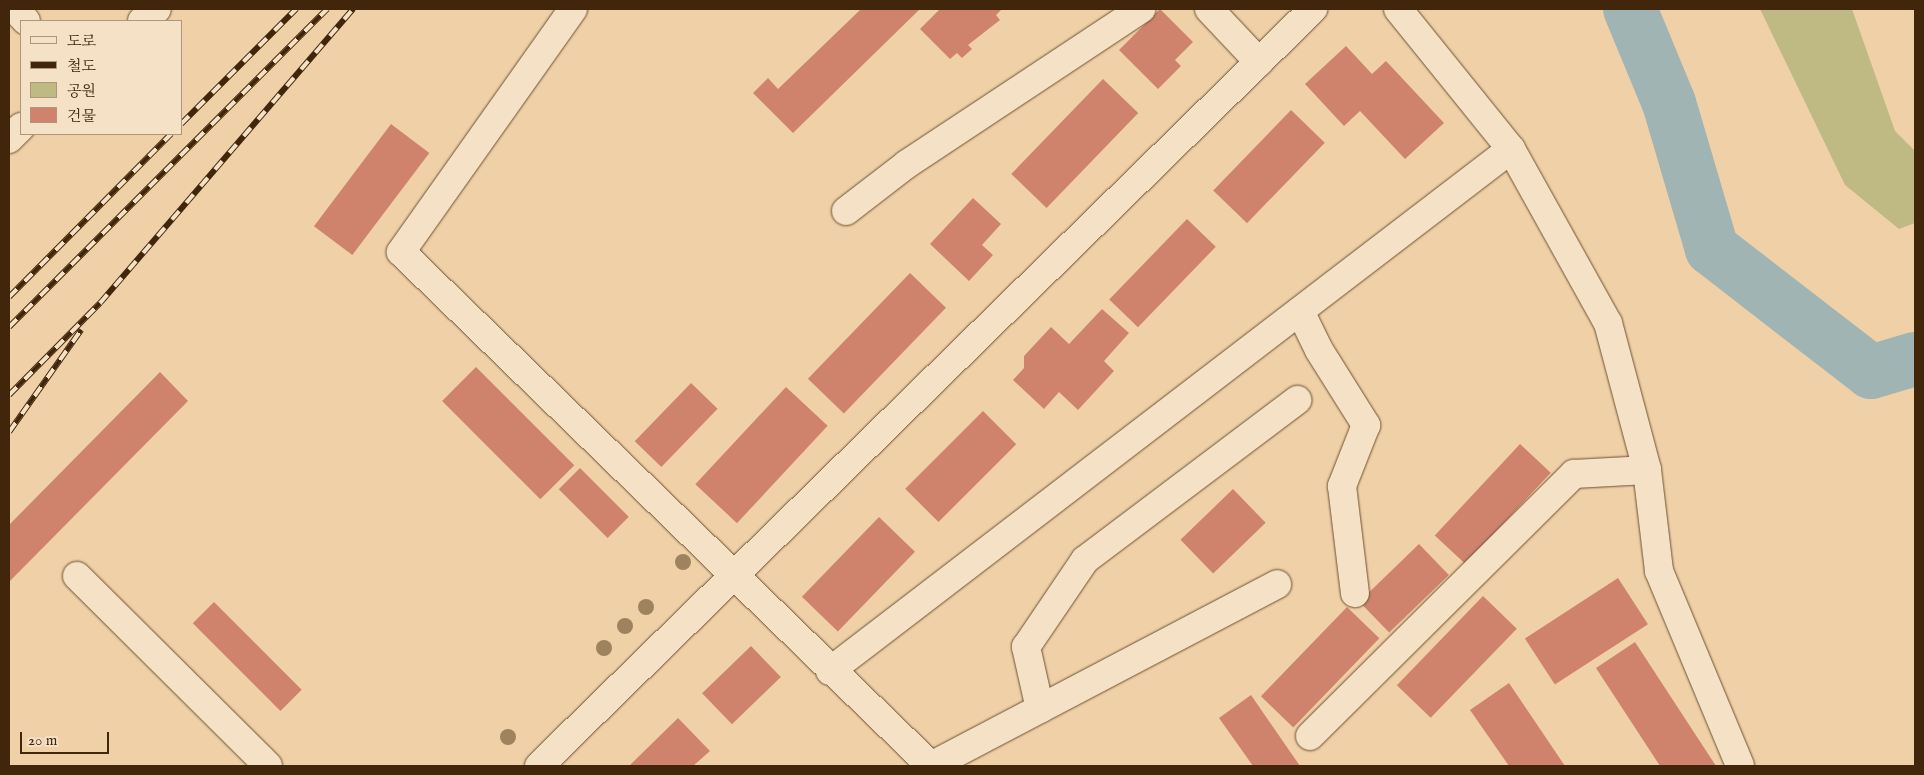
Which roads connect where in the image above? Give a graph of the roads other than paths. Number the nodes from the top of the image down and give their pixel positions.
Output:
1 (15, 9) edge
2 (157, 9) edge
3 (573, 9) edge
4 (1141, 9) edge
5 (1209, 9) edge
6 (1313, 9) edge
7 (1398, 9) edge
8 (25, 20) edge
9 (143, 20) edge
10 (1259, 62) junction
11 (20, 128) edge
12 (9, 139) edge
13 (1511, 149) junction
14 (846, 211) dead end
15 (1300, 312) junction
16 (1297, 400) dead end
17 (1647, 470) junction
18 (734, 575) junction
19 (77, 576) dead end
20 (1277, 584) dead end
21 (1355, 594) dead end
22 (830, 670) junction
23 (1040, 709) junction
24 (1310, 736) dead end
25 (268, 766) edge
26 (539, 766) edge
27 (1740, 766) edge

1 - 8 street
2 - 9 street
3 - 18 street
4 - 14 street
5 - 10 street
6 - 10 street
7 - 13 street
10 - 18 street
11 - 12 street
13 - 15 street
13 - 17 street
15 - 21 street
15 - 22 street
16 - 23 street
17 - 24 street
17 - 27 street
18 - 22 street
18 - 26 street
19 - 25 street
20 - 23 street
22 - 23 street

